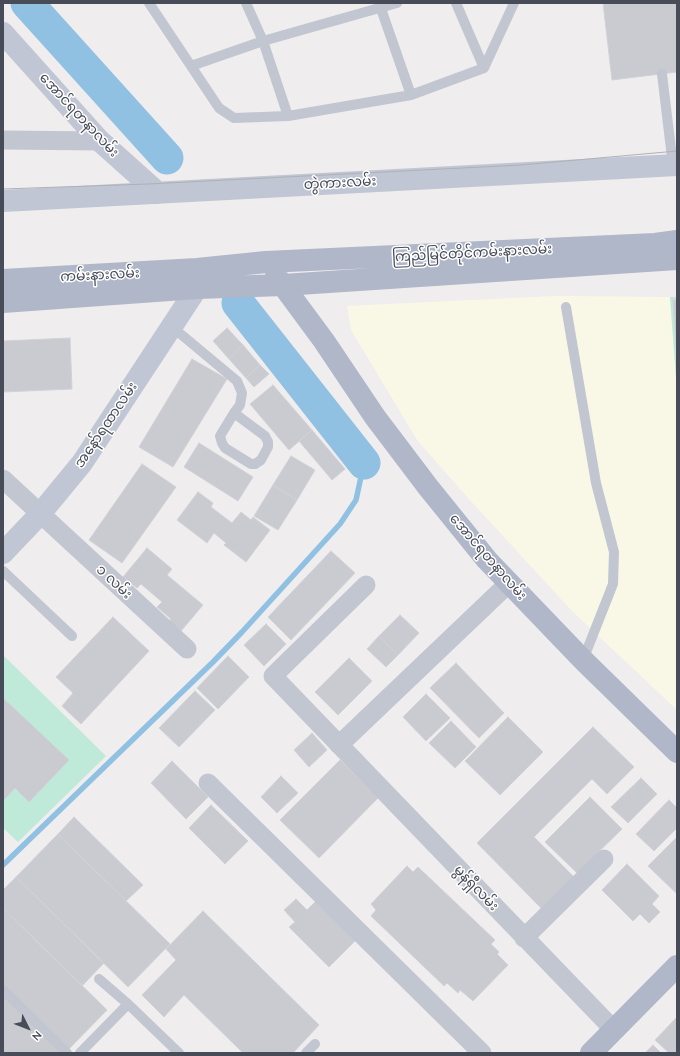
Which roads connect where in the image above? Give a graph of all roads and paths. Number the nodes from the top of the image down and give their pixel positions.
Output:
1 (150, 3) edge
2 (246, 3) edge
3 (397, 3) edge
4 (456, 3) edge
5 (514, 3) edge
6 (380, 6) edge
7 (3, 33) edge
8 (263, 41) junction
9 (191, 66) junction
10 (484, 68) junction
11 (662, 74) dead end
12 (411, 95) junction
13 (288, 116) junction
14 (3, 140) edge
15 (100, 141) junction
16 (675, 165) edge
17 (158, 193) junction
18 (3, 201) edge
19 (677, 241) edge
20 (677, 259) edge
21 (266, 262) junction
22 (197, 278) junction
23 (3, 280) edge
24 (283, 285) junction
25 (3, 302) edge
26 (566, 307) dead end
27 (171, 326) junction
28 (234, 413) junction
29 (3, 479) edge
30 (40, 514) junction
31 (3, 553) edge
32 (3, 571) edge
33 (509, 583) junction
34 (366, 585) dead end
35 (72, 636) dead end
36 (187, 649) dead end
37 (583, 660) junction
38 (339, 745) junction
39 (677, 752) edge
40 (208, 783) dead end
41 (604, 859) dead end
42 (524, 938) junction
43 (677, 966) edge
44 (98, 979) dead end
45 (3, 990) edge
46 (128, 1004) junction
47 (614, 1030) junction
48 (315, 1044) dead end
49 (67, 1053) edge
50 (80, 1053) edge
51 (179, 1053) edge
52 (306, 1053) edge
53 (482, 1053) edge
54 (591, 1053) edge

1 - 9 lane
2 - 8 lane
3 - 6 lane
4 - 10 lane
5 - 10 lane
6 - 8 lane
6 - 12 lane
7 - 15 main road, အောင်ရတနာလမ်း
8 - 9 lane
8 - 13 lane
9 - 13 lane
10 - 12 lane
11 - 16 lane
12 - 13 lane
14 - 15 street
15 - 17 main road, အောင်ရတနာလမ်း
16 - 17 main road, တွဲကားလမ်း
17 - 18 main road, တွဲကားလမ်း
19 - 21 main road, ကြည်မြင်တိုင်ကမ်းနားလမ်း
20 - 24 main road, ကြည်မြင်တိုင်ကမ်းနားလမ်း
21 - 22 main road, ကမ်းနားလမ်း
21 - 24 main road, အောင်ရတနာလမ်း
22 - 23 main road, ကမ်းနားလမ်း
22 - 24 main road, ကမ်းနားလမ်း
22 - 25 main road, ကမ်းနားလမ်း
22 - 27 main road, အနော်ရထာလမ်း
24 - 33 main road, အောင်ရတနာလမ်း
26 - 37 lane
27 - 28 lane
27 - 30 main road, အနော်ရထာလမ်း
28 - 28 lane
29 - 30 street, ၁ လမ်း
30 - 31 main road, အနော်ရထာလမ်း
30 - 36 street, ၁ လမ်း
32 - 35 lane
33 - 37 main road, အောင်ရတနာလမ်း
33 - 38 street
34 - 38 street, မွန်ရှီလမ်း
37 - 39 main road, အောင်ရတနာလမ်း
38 - 42 street, မွန်ရှီလမ်း
40 - 53 street
41 - 42 street
42 - 47 street, မွန်ရှီလမ်း
43 - 47 main road
44 - 46 lane
45 - 49 lane
46 - 50 lane
46 - 51 lane
47 - 54 main road
48 - 52 lane

